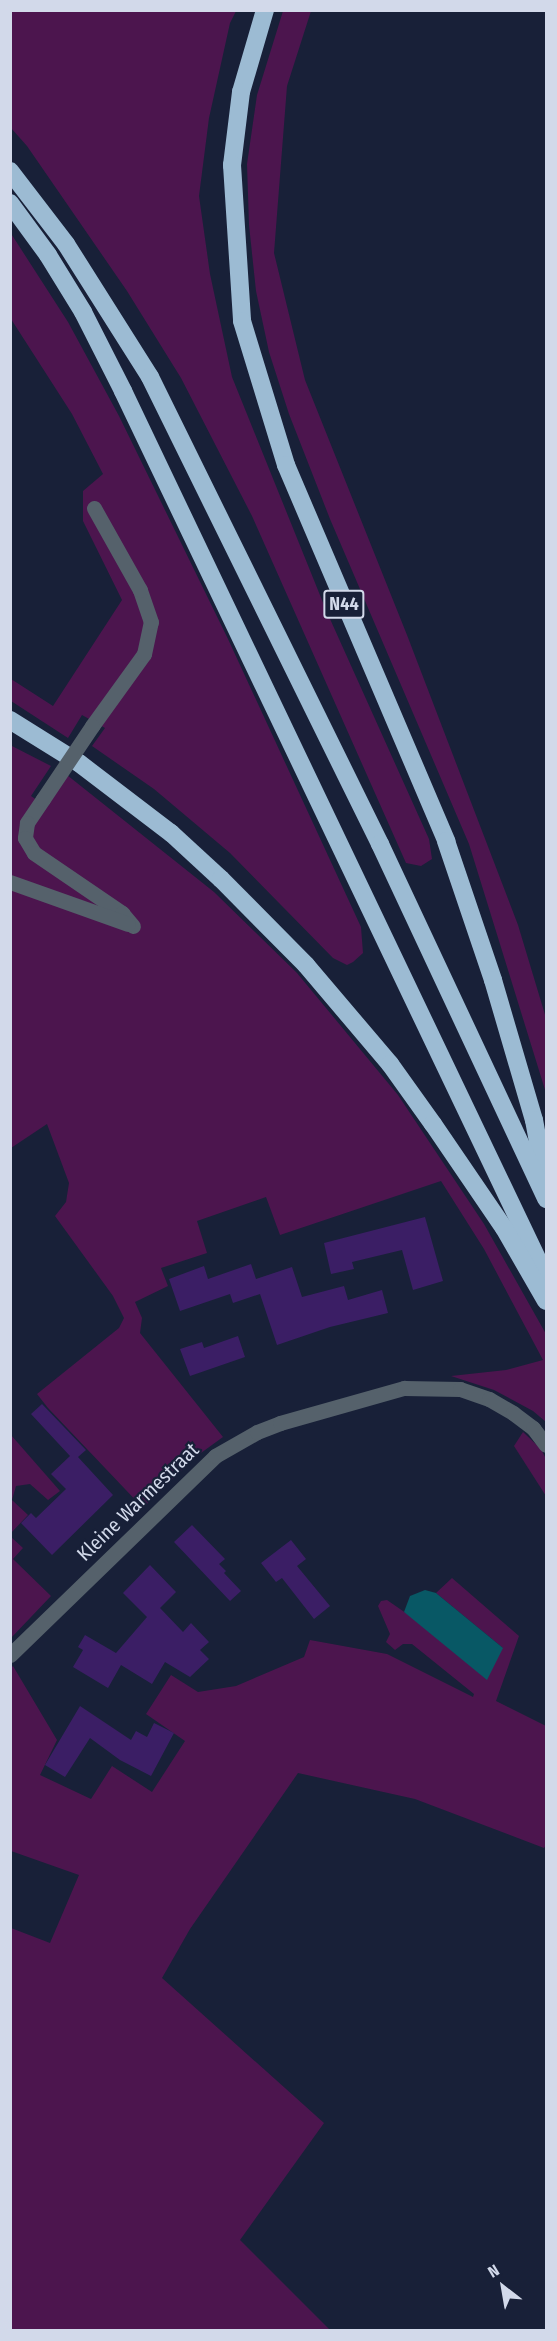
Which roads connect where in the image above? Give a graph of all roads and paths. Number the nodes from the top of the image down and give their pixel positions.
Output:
1 (265, 10) edge
2 (10, 171) edge
3 (10, 203) edge
4 (94, 508) dead end
5 (10, 720) edge
6 (10, 882) edge
7 (546, 1185) edge
8 (546, 1199) edge
9 (546, 1277) edge
10 (546, 1301) edge
11 (546, 1445) edge
12 (10, 1655) edge

1 - 7 highway, N44
2 - 8 highway
3 - 9 highway
4 - 6 street, bridge
5 - 10 highway
11 - 12 street, Kleine Warmestraat

